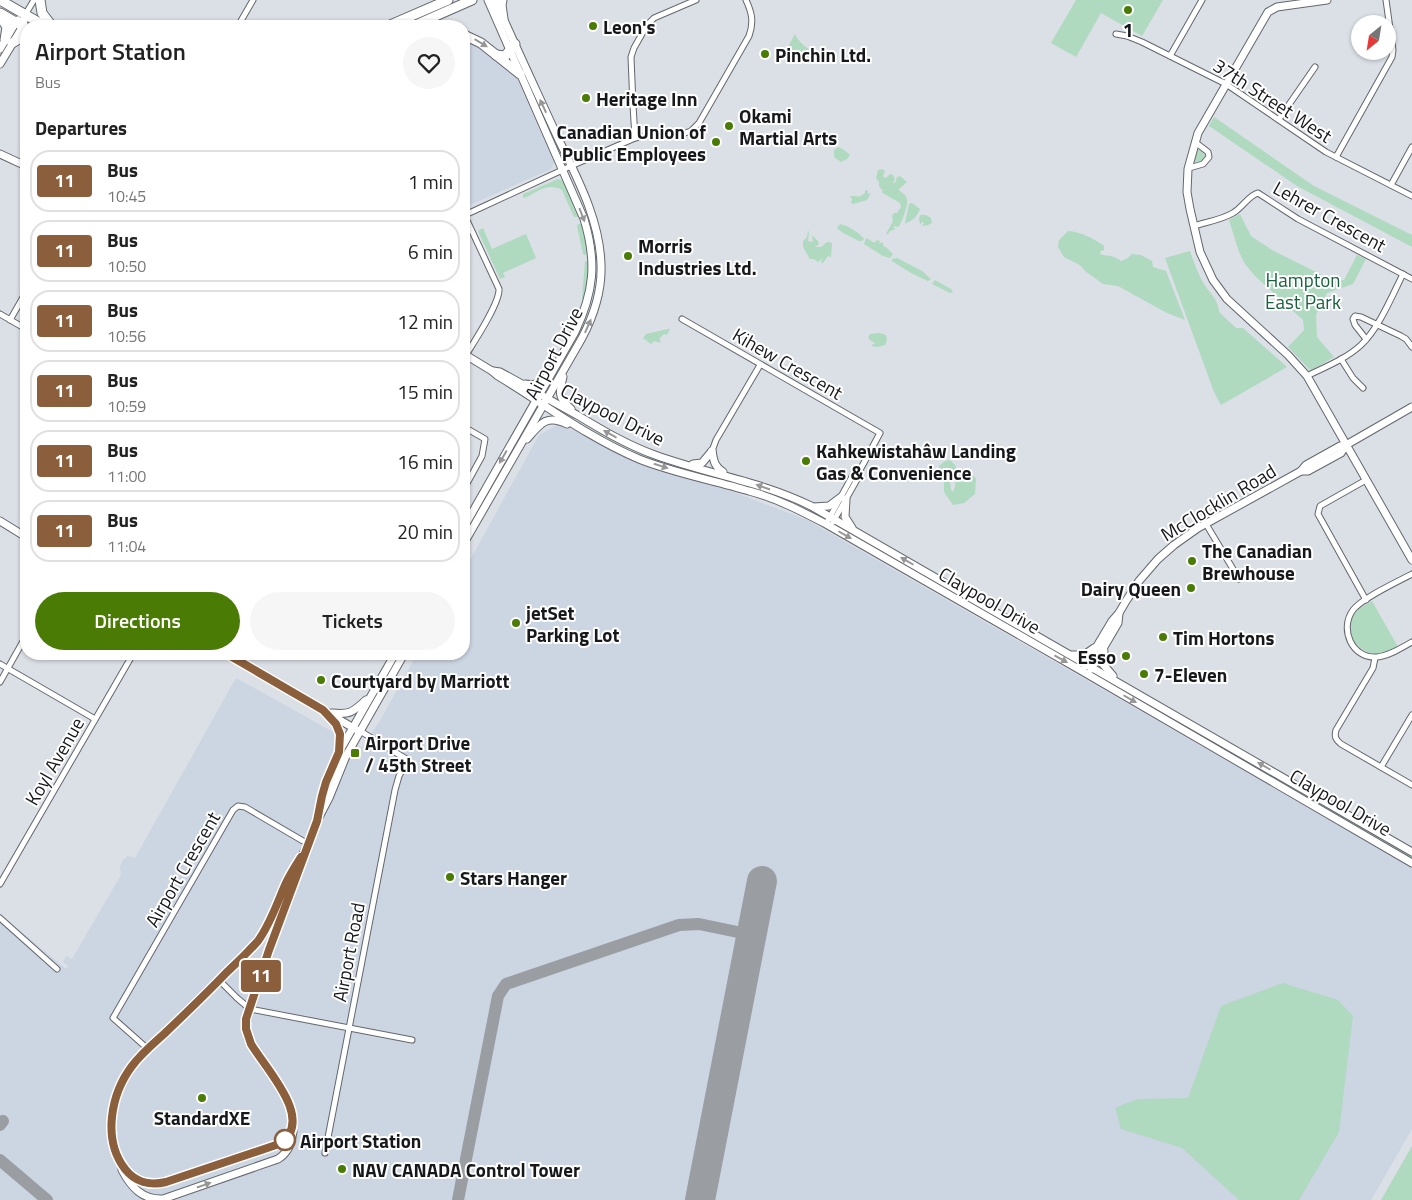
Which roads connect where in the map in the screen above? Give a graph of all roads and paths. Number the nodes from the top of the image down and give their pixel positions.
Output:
1 (0, 0) edge
2 (34, 0) edge
3 (40, 0) edge
4 (253, 0) edge
5 (448, 0) edge
6 (459, 0) edge
7 (472, 0) edge
8 (488, 0) edge
9 (495, 0) edge
10 (502, 0) edge
11 (696, 0) edge
12 (746, 0) edge
13 (1202, 0) edge
14 (1327, 0) edge
15 (1386, 0) edge
16 (1313, 1) edge
17 (437, 5) junction
18 (0, 14) edge
19 (25, 15) junction
20 (503, 19) junction
21 (24, 20) edge
22 (34, 20) edge
23 (47, 20) edge
24 (241, 20) edge
25 (402, 20) edge
26 (427, 20) edge
27 (20, 24) edge
28 (20, 28) edge
29 (1116, 34) dead end
30 (20, 37) edge
31 (470, 38) edge
32 (9, 42) junction
33 (512, 47) junction
34 (0, 49) edge
35 (496, 54) junction
36 (1170, 56) junction
37 (0, 64) edge
38 (1315, 67) dead end
39 (520, 74) junction
40 (1226, 84) junction
41 (1279, 119) junction
42 (635, 138) junction
43 (1195, 142) junction
44 (1412, 147) edge
45 (0, 154) edge
46 (1336, 157) junction
47 (20, 163) edge
48 (571, 166) junction
49 (1189, 168) junction
50 (563, 170) junction
51 (1391, 185) junction
52 (1412, 196) edge
53 (470, 211) edge
54 (1194, 226) junction
55 (470, 227) edge
56 (1403, 274) junction
57 (1412, 279) edge
58 (20, 302) edge
59 (0, 314) edge
60 (682, 319) dead end
61 (10, 320) junction
62 (1377, 324) junction
63 (20, 326) edge
64 (1366, 339) junction
65 (470, 346) edge
66 (1412, 347) edge
67 (470, 358) edge
68 (1341, 359) junction
69 (557, 364) junction
70 (760, 364) junction
71 (565, 369) junction
72 (1307, 376) junction
73 (516, 384) junction
74 (1364, 388) dead end
75 (538, 397) junction
76 (545, 402) junction
77 (1412, 407) edge
78 (528, 414) junction
79 (585, 420) junction
80 (470, 430) edge
81 (586, 431) junction
82 (1346, 444) junction
83 (712, 452) junction
84 (514, 455) junction
85 (687, 465) junction
86 (731, 477) junction
87 (470, 478) edge
88 (1366, 480) junction
89 (843, 498) junction
90 (811, 506) junction
91 (470, 514) edge
92 (832, 518) junction
93 (0, 521) edge
94 (1206, 524) junction
95 (828, 526) junction
96 (853, 530) junction
97 (470, 532) edge
98 (20, 533) edge
99 (1412, 560) edge
100 (1412, 574) edge
101 (1239, 579) dead end
102 (1366, 600) junction
103 (1412, 642) edge
104 (1102, 644) junction
105 (20, 647) edge
106 (1068, 654) junction
107 (1375, 658) junction
108 (129, 660) edge
109 (238, 660) edge
110 (392, 660) edge
111 (400, 660) edge
112 (0, 664) edge
113 (1089, 665) junction
114 (8, 668) junction
115 (1085, 672) junction
116 (0, 682) edge
117 (1121, 684) junction
118 (372, 695) junction
119 (326, 711) junction
120 (1412, 715) edge
121 (95, 719) junction
122 (356, 729) junction
123 (339, 752) junction
124 (1382, 768) junction
125 (1412, 785) edge
126 (317, 821) junction
127 (308, 845) junction
128 (1412, 852) edge
129 (1412, 863) edge
130 (0, 884) edge
131 (0, 918) edge
132 (57, 969) dead end
133 (219, 980) junction
134 (250, 1008) junction
135 (349, 1028) junction
136 (412, 1040) dead end
137 (148, 1049) junction
138 (293, 1122) junction
139 (115, 1151) junction
140 (325, 1153) dead end

1 - 19 highway
2 - 19 street
3 - 23 highway
4 - 24 street
5 - 17 highway
6 - 17 highway
7 - 26 highway
8 - 33 main road, Airport Drive
9 - 20 main road, Airport Drive
10 - 20 highway
11 - 42 street
12 - 42 street
13 - 36 street
14 - 16 main road
15 - 46 street
16 - 40 main road
17 - 25 highway
18 - 27 highway
18 - 32 highway
19 - 21 main road
19 - 22 highway
20 - 33 main road, Airport Drive
28 - 32 main road
29 - 36 street, 37th Street West
30 - 32 highway
31 -> 35 highway
32 - 34 main road
32 - 37 main road
33 - 35 highway
33 - 39 main road, Airport Drive
48 -> 33 main road, Airport Drive
35 - 39 highway
36 - 40 street, 37th Street West
38 - 41 street
39 - 50 main road, Airport Drive
40 - 41 street, 37th Street West
40 - 43 main road
41 - 46 street, 37th Street West
42 - 48 street
43 - 49 main road
43 - 49 street
44 - 51 street
45 - 47 main road
46 - 51 street, 37th Street West
48 - 50 street
71 -> 48 main road, Airport Drive
49 - 54 main road
50 - 53 street
50 -> 69 main road, Airport Drive
51 - 52 street, 37th Street West
54 - 56 street, Lehrer Crescent
54 - 72 main road
55 - 65 street
56 - 57 street
56 - 62 street
58 - 61 street
59 - 61 street
60 - 70 street, Kihew Crescent
61 - 63 street
62 - 64 street
62 - 64 street
62 - 66 street
64 - 68 street
67 - 73 main road, Claypool Drive
68 - 72 street
68 - 74 street
69 - 73 main road
69 - 75 main road, Airport Drive
70 - 83 street
70 - 89 street, Kihew Crescent
71 - 76 main road, Airport Drive
71 - 79 main road
72 - 82 main road
73 - 75 main road, Claypool Drive
73 - 78 main road
75 - 76 main road, Claypool Drive
75 - 78 main road, Airport Drive
76 - 79 main road, Claypool Drive
76 - 81 main road, Claypool Drive
76 - 84 main road, Airport Drive
77 - 82 main road, McClocklin Road
78 -> 91 main road, Airport Drive
85 -> 79 main road, Claypool Drive
80 - 87 street
81 - 84 main road
81 -> 95 main road, Claypool Drive
82 - 88 main road
82 - 94 main road, McClocklin Road
83 - 85 main road
83 - 86 main road
84 - 97 main road, Airport Drive
85 - 86 main road, Claypool Drive
90 -> 86 main road, Claypool Drive
88 - 99 main road
88 - 102 street
89 - 90 main road
89 - 92 street
89 - 96 main road
90 - 92 main road, Claypool Drive
92 - 95 street
92 - 96 main road, Claypool Drive
93 - 98 main road
94 - 101 street
94 - 104 main road, McClocklin Road
95 -> 115 main road, Claypool Drive
106 -> 96 main road, Claypool Drive
100 - 102 street
102 - 107 street
103 - 107 street
104 - 106 main road
104 - 113 main road, McClocklin Road
104 - 117 main road
105 - 114 street
106 - 113 main road, Claypool Drive
107 - 124 street
108 - 121 street, Koyl Avenue
109 - 119 main road
110 - 118 main road
111 - 122 main road
112 - 114 street
113 - 115 main road, McClocklin Road
113 - 117 main road, Claypool Drive
114 - 116 street
114 - 121 street
115 -> 129 main road, Claypool Drive
128 -> 117 main road, Claypool Drive
118 - 119 main road
118 - 122 main road
119 - 122 main road
119 - 123 main road
120 - 124 street
121 - 130 street, Koyl Avenue
122 - 123 main road
122 - 126 main road
122 - 135 street, Airport Road
123 - 126 main road
124 - 125 street
126 - 127 main road
127 - 133 main road
127 - 134 main road
127 - 137 street, Airport Crescent
131 - 132 street
133 - 134 street
133 - 137 main road
134 - 135 street
134 - 138 main road
135 - 136 street
135 - 140 street, Airport Road
137 - 139 main road
138 - 139 main road
139 -> 138 main road

